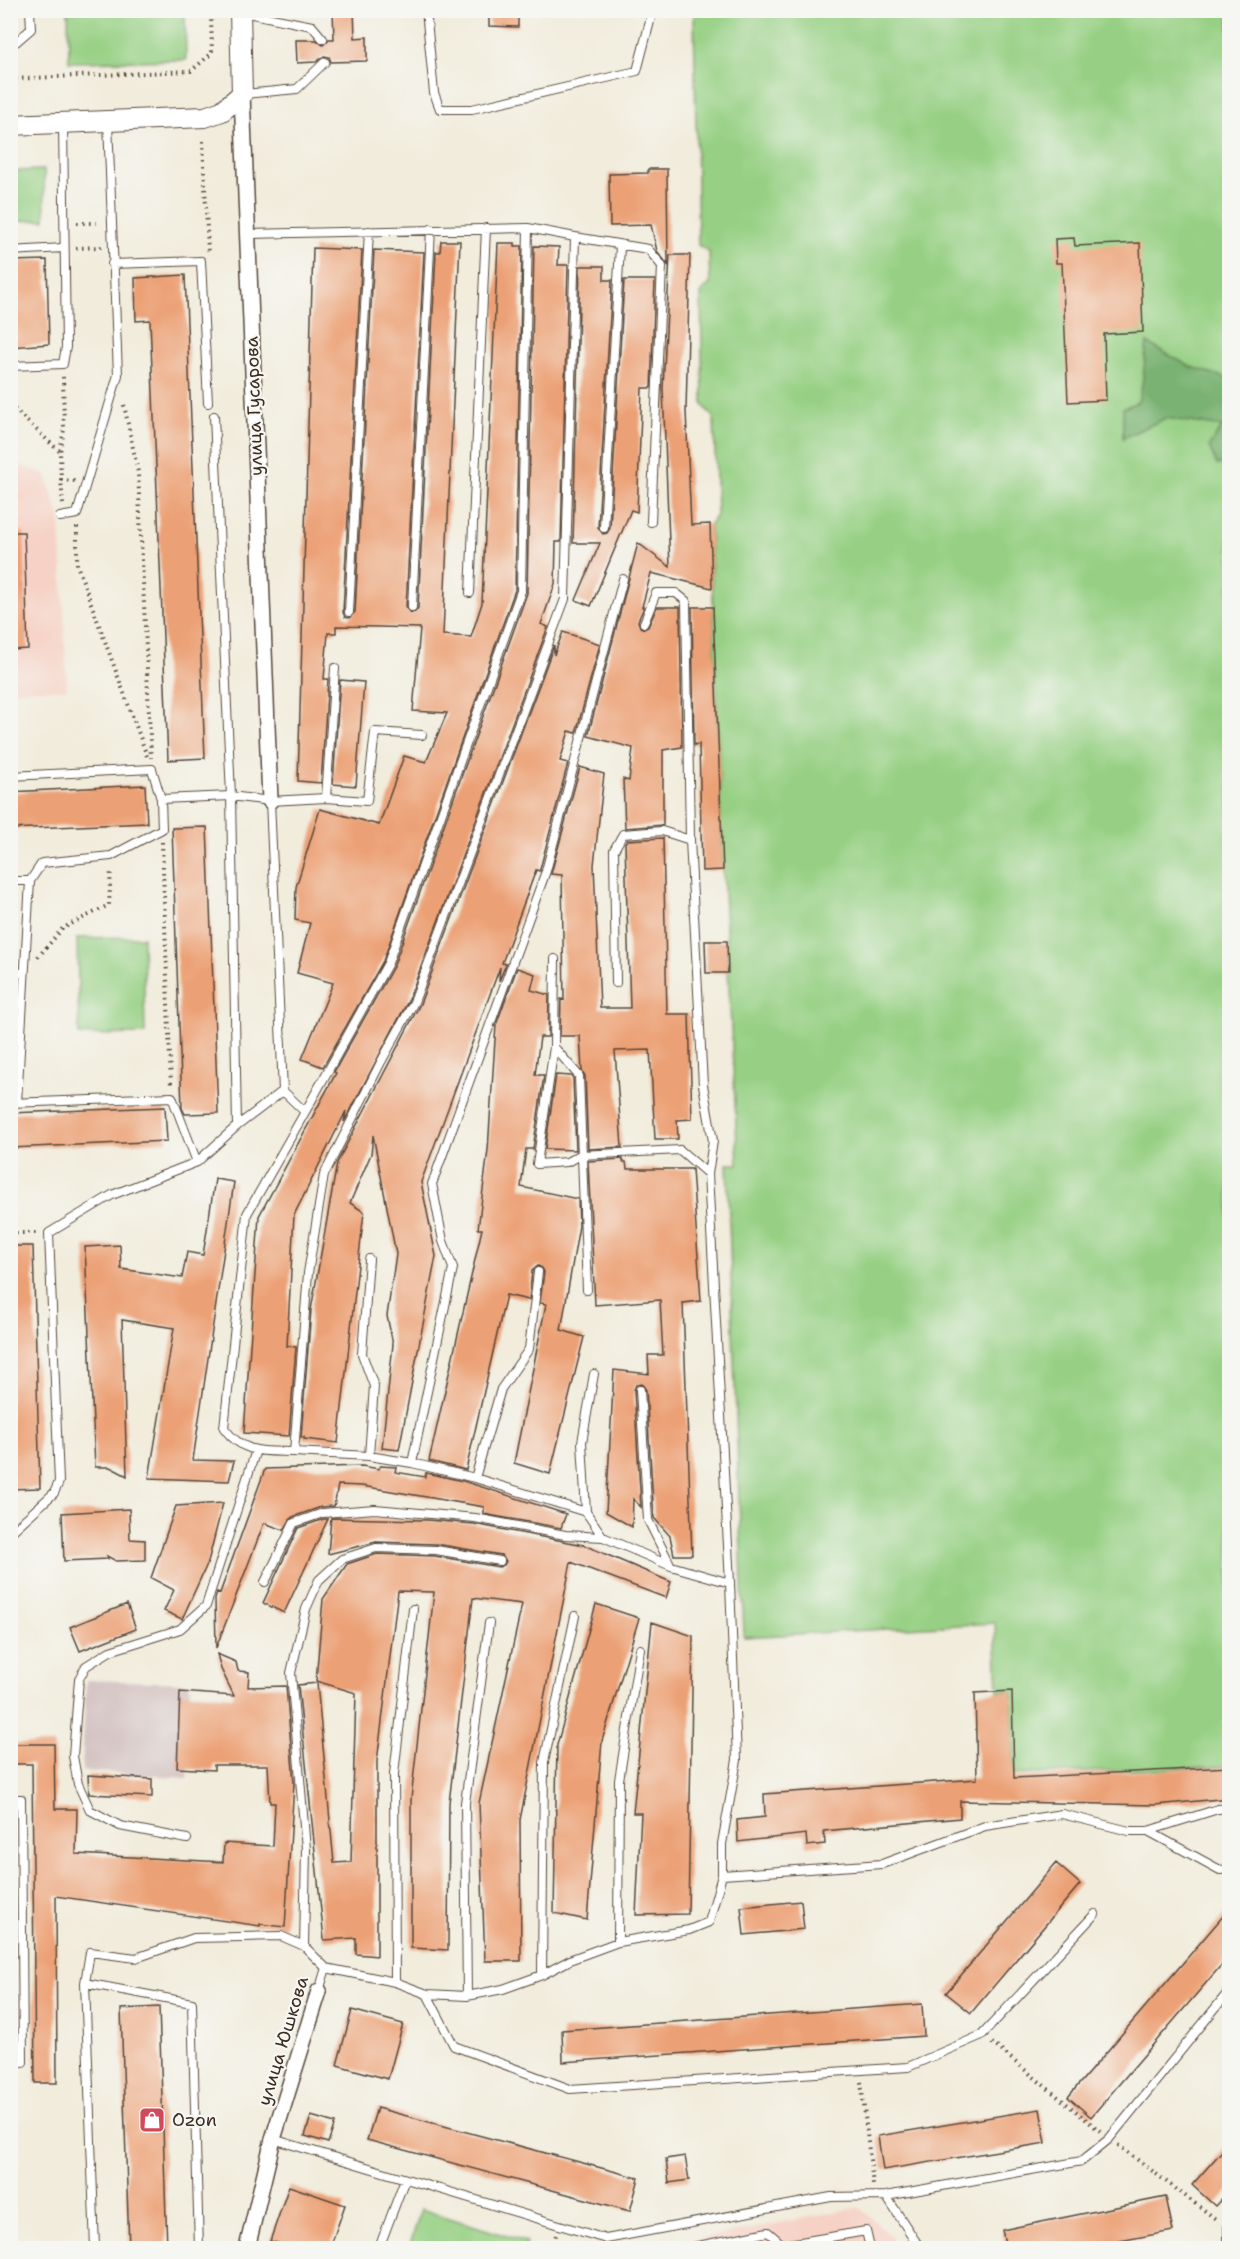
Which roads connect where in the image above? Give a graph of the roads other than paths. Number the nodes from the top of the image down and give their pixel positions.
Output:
1 (30, 10) edge
2 (426, 10) edge
3 (653, 10) edge
4 (240, 11) edge
5 (323, 39) dead end
6 (10, 42) edge
7 (325, 62) dead end
8 (242, 94) junction
9 (108, 122) junction
10 (63, 123) junction
11 (10, 125) edge
12 (486, 228) junction
13 (528, 228) junction
14 (431, 229) junction
15 (369, 231) junction
16 (246, 234) junction
17 (575, 237) junction
18 (620, 246) junction
19 (69, 248) junction
20 (10, 251) edge
21 (112, 264) junction
22 (10, 366) edge
23 (207, 403) dead end
24 (214, 416) dead end
25 (62, 517) road end
26 (651, 522) dead end
27 (604, 528) dead end
28 (623, 579) dead end
29 (470, 593) dead end
30 (412, 607) dead end
31 (348, 612) dead end
32 (644, 623) dead end
33 (335, 668) dead end
34 (422, 735) dead end
35 (10, 776) edge
36 (231, 796) junction
37 (326, 798) junction
38 (161, 799) junction
39 (270, 801) junction
40 (690, 840) junction
41 (10, 881) edge
42 (30, 881) junction
43 (555, 959) dead end
44 (10, 973) edge
45 (24, 973) junction
46 (616, 983) dead end
47 (554, 1047) junction
48 (283, 1091) junction
49 (14, 1103) edge
50 (305, 1112) junction
51 (237, 1126) junction
52 (580, 1155) junction
53 (197, 1162) junction
54 (708, 1174) junction
55 (369, 1260) dead end
56 (538, 1272) dead end
57 (587, 1290) dead end
58 (594, 1374) dead end
59 (640, 1390) dead end
60 (256, 1450) junction
61 (294, 1452) junction
62 (369, 1456) junction
63 (412, 1463) junction
64 (475, 1478) junction
65 (586, 1512) junction
66 (10, 1533) edge
67 (603, 1537) junction
68 (501, 1561) dead end
69 (671, 1566) junction
70 (265, 1582) dead end
71 (730, 1583) junction
72 (413, 1609) dead end
73 (574, 1616) dead end
74 (489, 1623) dead end
75 (640, 1649) dead end
76 (10, 1799) edge
77 (1230, 1808) edge
78 (1148, 1831) junction
79 (187, 1839) dead end
80 (1230, 1869) edge
81 (722, 1875) junction
82 (1095, 1914) dead end
83 (618, 1942) junction
84 (304, 1946) junction
85 (326, 1968) junction
86 (542, 1975) junction
87 (395, 1982) junction
88 (85, 1983) junction
89 (1230, 1990) edge
90 (319, 1991) joint
91 (427, 1994) junction
92 (467, 1996) junction
93 (22, 2062) dead end
94 (273, 2139) junction
95 (405, 2179) junction
96 (886, 2196) junction
97 (1229, 2226) edge
98 (783, 2246) edge
99 (94, 2248) edge
100 (199, 2248) edge
101 (247, 2248) edge
102 (379, 2248) edge
103 (688, 2248) edge
104 (870, 2248) edge
105 (920, 2248) edge
106 (1227, 2248) edge

1 - 6 lane
2 - 3 lane
4 - 5 lane
4 - 8 street, улица Гусарова
7 - 8 lane
8 - 9 street
8 - 16 street, улица Гусарова
9 - 10 street
9 - 21 lane
10 - 11 street
10 - 19 lane
12 - 13 lane
12 - 14 lane
12 - 29 lane
13 - 17 lane
13 - 50 lane
14 - 15 lane
14 - 30 lane
15 - 16 lane
15 - 31 lane
16 - 39 street, улица Гусарова
17 - 18 lane
17 - 61 lane
18 - 26 lane
18 - 27 lane
19 - 20 lane
19 - 22 lane
21 - 23 lane
21 - 25 lane
24 - 36 lane
28 - 63 lane
32 - 40 lane
33 - 37 lane
34 - 37 lane
35 - 38 lane
36 - 38 lane
36 - 39 lane
36 - 51 lane
37 - 39 lane
38 - 42 lane
39 - 48 lane
40 - 46 lane
40 - 54 lane
41 - 42 lane
42 - 45 lane
43 - 47 lane
44 - 45 lane
45 - 49 lane
47 - 52 lane
47 - 52 lane
48 - 50 lane
48 - 51 lane
49 - 53 lane
50 - 60 lane
51 - 53 lane
52 - 54 lane
52 - 57 lane
53 - 66 lane
54 - 71 lane
55 - 62 lane
56 - 64 lane
58 - 65 lane
59 - 69 lane
60 - 61 lane
60 - 79 lane
61 - 62 lane
62 - 63 lane
63 - 64 lane
64 - 65 lane
65 - 67 lane
67 - 69 lane
67 - 70 lane
68 - 84 lane
69 - 71 lane
71 - 81 lane
72 - 87 lane
73 - 86 lane
74 - 92 lane
75 - 83 lane
76 - 93 lane
77 - 78 lane
78 - 80 lane
78 - 81 lane
81 - 83 lane, улица Юшкова
82 - 91 lane
83 - 86 lane, улица Юшкова
84 - 85 lane
84 - 88 lane
85 - 87 lane, улица Юшкова
85 - 90 lane, улица Юшкова
86 - 92 lane, улица Юшкова
87 - 91 lane, улица Юшкова
88 - 99 lane
88 - 100 lane
89 - 96 lane
90 - 94 street, улица Юшкова
91 - 92 lane, улица Юшкова
94 - 95 lane
94 - 101 street, улица Юшкова
95 - 96 lane
95 - 102 lane
96 - 105 lane
97 - 106 lane
98 - 103 lane
98 - 104 lane

